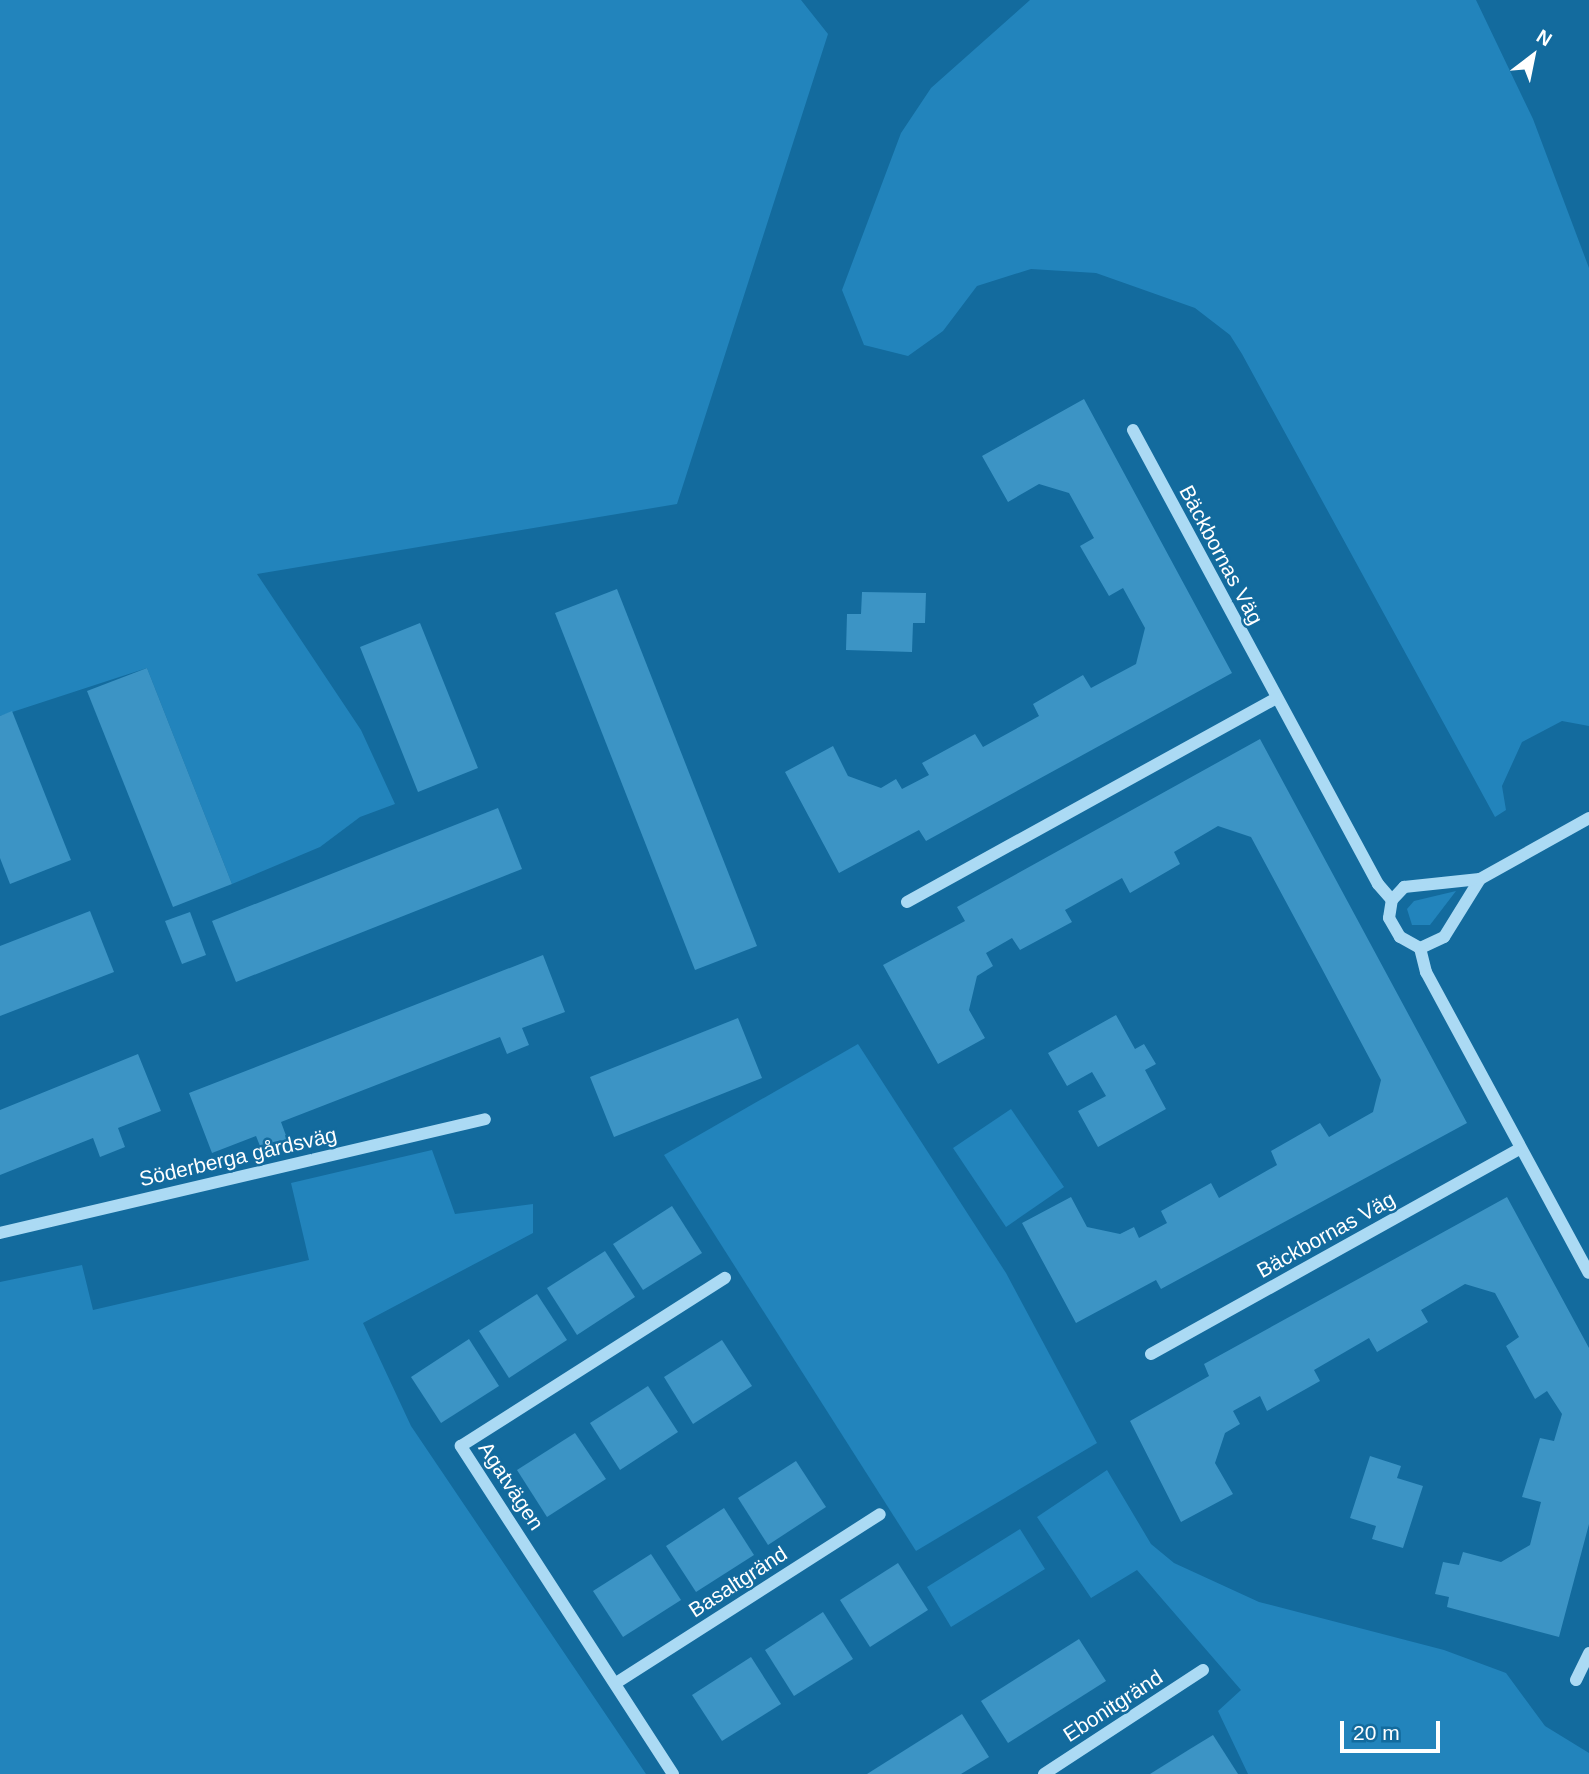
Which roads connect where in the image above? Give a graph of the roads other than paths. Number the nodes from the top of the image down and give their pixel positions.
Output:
1 (1133, 430) dead end
2 (1276, 698) junction
3 (1589, 818) edge
4 (1480, 879) junction
5 (1392, 900) junction
6 (907, 902) dead end
7 (1420, 948) junction
8 (485, 1119) dead end
9 (1520, 1149) junction
10 (0, 1233) edge
11 (1589, 1273) edge
12 (724, 1278) dead end
13 (1151, 1354) dead end
14 (880, 1514) dead end
15 (1589, 1653) edge
16 (1203, 1670) dead end
17 (1576, 1680) dead end
18 (616, 1683) junction
19 (673, 1774) edge
20 (1044, 1774) edge

1 - 2 street, Bäckbornas Väg
2 - 5 street, Bäckbornas Väg
2 - 6 street
3 - 4 street
4 - 5 street
4 - 7 street
5 - 7 street, Bäckbornas Väg
7 - 9 street
8 - 10 street, Söderberga gårdsväg
9 - 11 street
9 - 13 street, Bäckbornas Väg
12 - 18 street, Agatvägen
14 - 18 street, Basaltgränd
15 - 17 street
16 - 20 street, Ebonitgränd
18 - 19 street, Agatvägen

